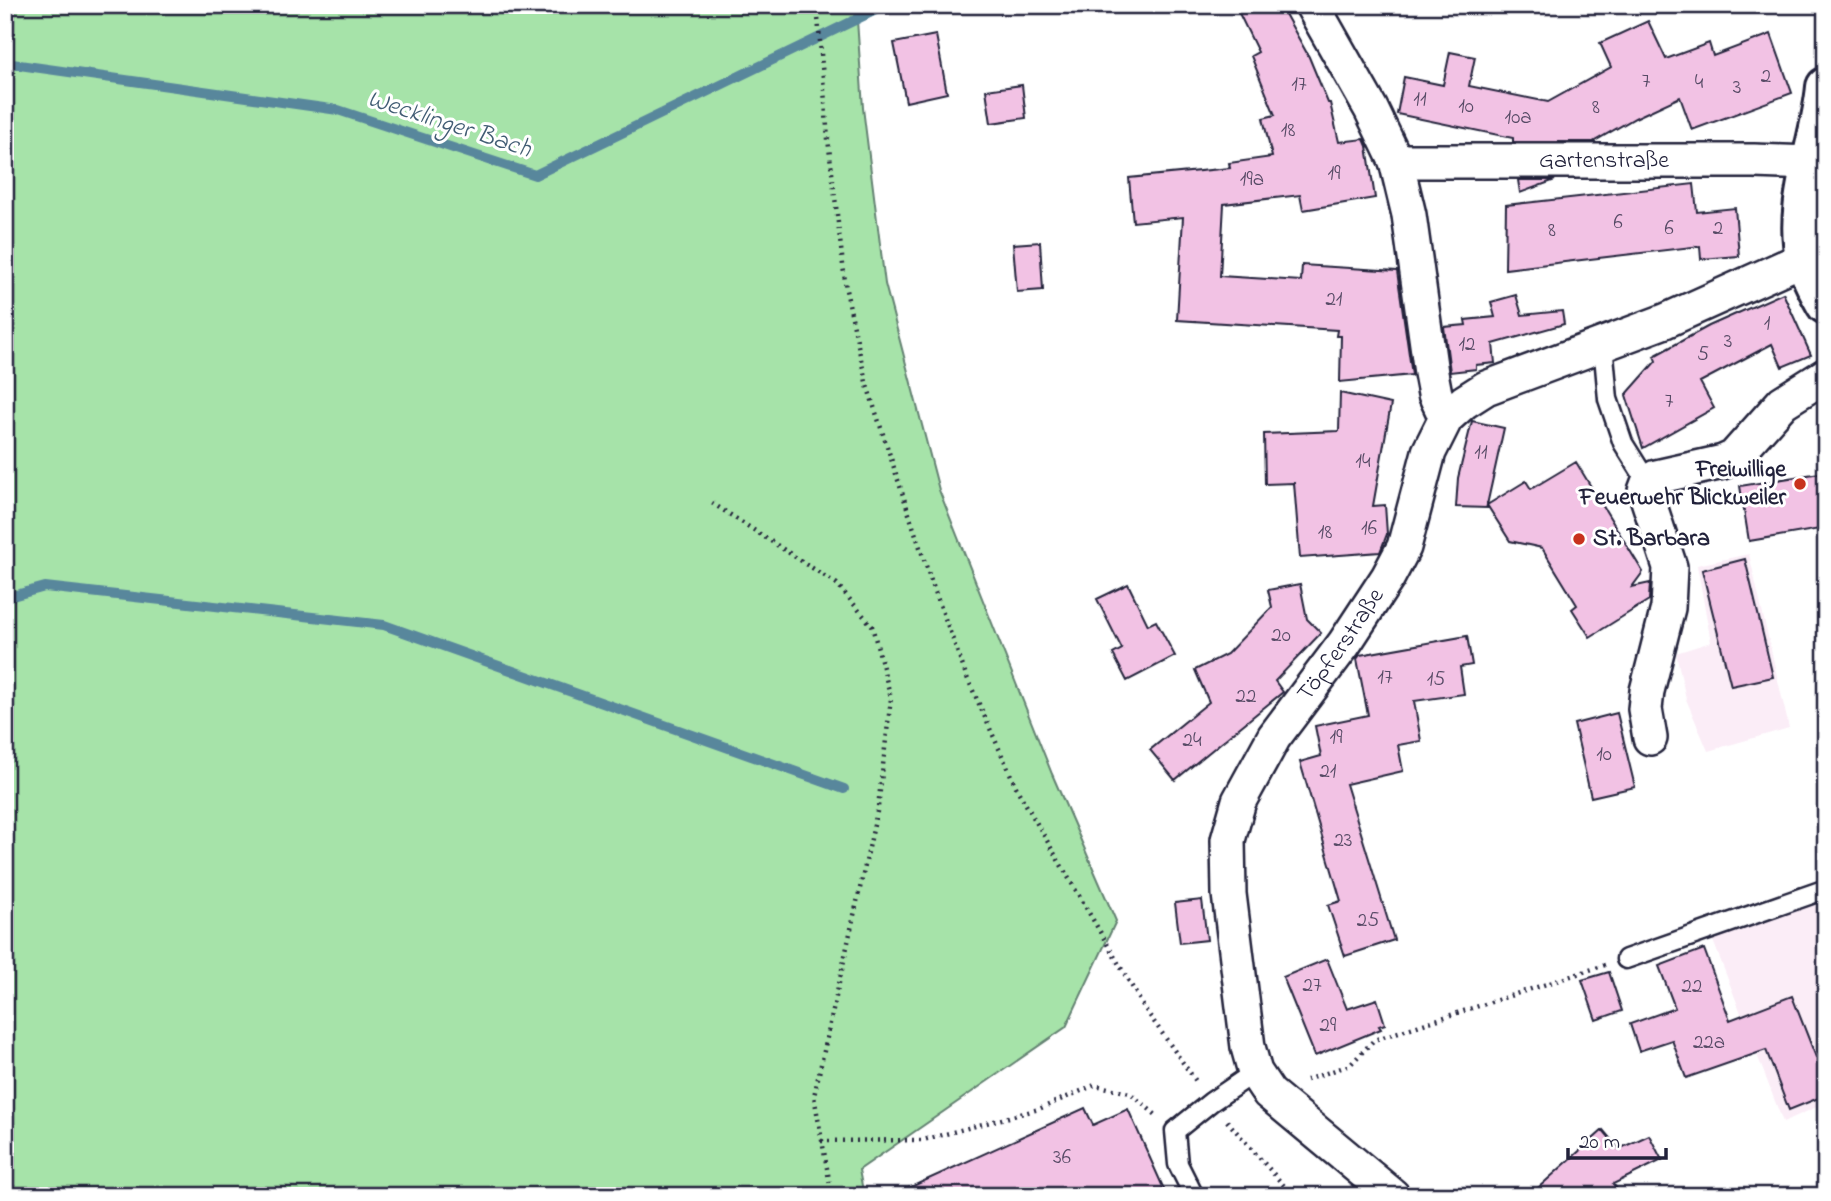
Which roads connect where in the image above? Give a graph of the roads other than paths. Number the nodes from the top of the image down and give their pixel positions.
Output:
1 (1312, 5) edge
2 (1826, 87) edge
3 (1396, 161) junction
4 (1815, 177) edge
5 (1805, 258) junction
6 (1826, 304) edge
7 (1603, 344) junction
8 (1826, 375) edge
9 (1446, 418) junction
10 (1648, 484) junction
11 (1650, 738) dead end
12 (1826, 889) edge
13 (1626, 958) road end
14 (1262, 1083) junction
15 (1194, 1196) edge
16 (1393, 1196) edge

1 - 3 street
2 - 4 street
3 - 4 street, Gartenstraße
3 - 9 street
4 - 5 street
5 - 6 street
5 - 7 street, Töpferstraße
7 - 9 street, Töpferstraße
7 - 10 lane
8 - 10 street
9 - 14 street, Töpferstraße
10 - 11 street
12 - 13 lane
14 - 15 lane
14 - 16 street

